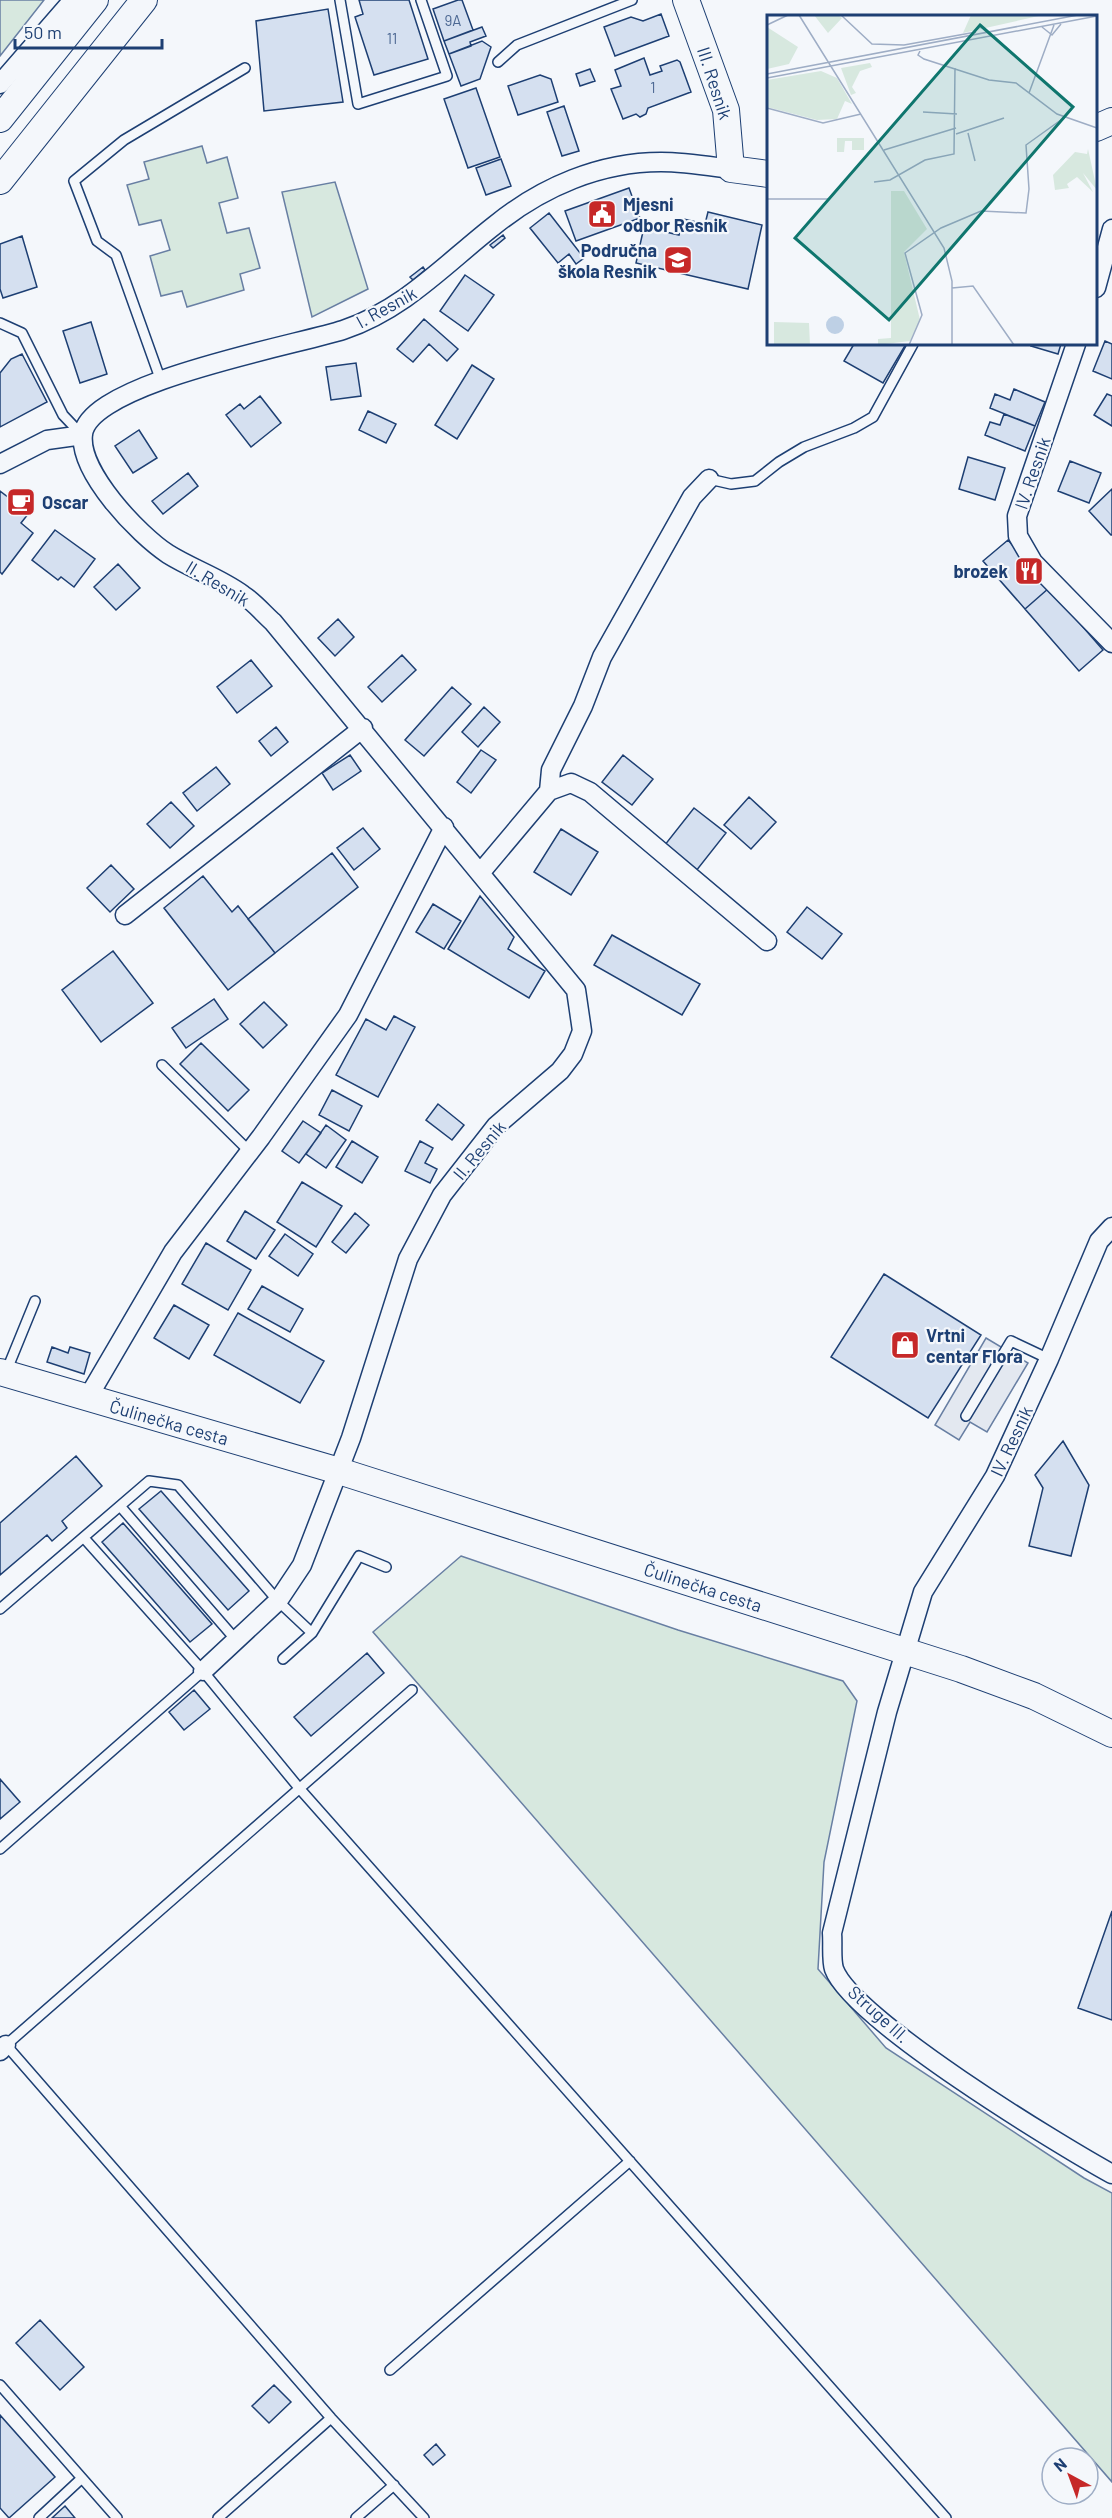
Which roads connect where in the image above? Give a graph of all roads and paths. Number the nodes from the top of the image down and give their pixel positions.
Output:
1 (73, 0) edge
2 (94, 0) edge
3 (144, 0) edge
4 (340, 0) edge
5 (421, 0) edge
6 (632, 0) edge
7 (686, 0) edge
8 (498, 62) dead end
9 (244, 68) dead end
10 (0, 84) edge
11 (0, 119) edge
12 (1112, 123) edge
13 (1097, 127) edge
14 (731, 169) junction
15 (767, 174) edge
16 (0, 181) edge
17 (1112, 229) edge
18 (1097, 281) edge
19 (0, 323) edge
20 (912, 345) edge
21 (1076, 345) edge
22 (161, 381) junction
23 (83, 435) junction
24 (0, 464) edge
25 (709, 479) joint
26 (1112, 643) edge
27 (363, 728) junction
28 (549, 791) junction
29 (444, 827) junction
30 (481, 872) junction
31 (125, 915) dead end
32 (767, 941) dead end
33 (162, 1065) dead end
34 (250, 1152) junction
35 (1112, 1227) edge
36 (34, 1301) dead end
37 (1049, 1359) junction
38 (3, 1373) edge
39 (87, 1399) junction
40 (966, 1416) dead end
41 (339, 1471) junction
42 (120, 1506) junction
43 (84, 1538) junction
44 (386, 1567) dead end
45 (278, 1601) junction
46 (0, 1610) edge
47 (312, 1633) junction
48 (236, 1640) junction
49 (907, 1652) junction
50 (284, 1659) dead end
51 (203, 1671) junction
52 (412, 1690) dead end
53 (1112, 1734) edge
54 (299, 1788) junction
55 (0, 1849) edge
56 (3, 2048) edge
57 (630, 2161) junction
58 (1112, 2174) edge
59 (390, 2370) dead end
60 (0, 2385) edge
61 (331, 2418) junction
62 (82, 2478) junction
63 (394, 2485) junction
64 (39, 2518) edge
65 (117, 2518) edge
66 (218, 2518) edge
67 (356, 2518) edge
68 (424, 2518) edge
69 (946, 2518) edge

1 - 10 street
2 - 11 street
3 - 16 street
4 - 5 lane
6 - 8 lane
7 - 14 street, III. Resnik
9 - 22 lane
12 - 13 street
14 - 15 street, I. Resnik
14 - 22 street, I. Resnik
17 - 18 street
19 - 23 lane
20 - 25 lane
21 - 26 street, IV. Resnik
22 - 23 street, I. Resnik
23 - 24 street
23 - 27 street, II. Resnik
25 - 28 street
27 - 29 street, II. Resnik
27 - 31 street
28 - 30 street
28 - 32 street
29 - 30 street, II. Resnik
29 - 34 street
30 - 41 street, II. Resnik
33 - 34 lane
34 - 39 street
35 - 37 street, IV. Resnik
36 - 38 lane
37 - 40 lane
37 - 49 street, IV. Resnik
38 - 39 street, Čulinečka cesta
39 - 41 street, Čulinečka cesta
41 - 45 street
41 - 49 street, Čulinečka cesta
42 - 43 lane
42 - 45 lane
42 - 48 lane
43 - 46 lane
43 - 51 lane
44 - 47 lane
45 - 47 lane
45 - 48 street
47 - 50 lane
48 - 51 street
49 - 53 street, Čulinečka cesta
49 - 58 street, Struge III.
51 - 54 lane
51 - 55 lane
52 - 54 lane
54 - 56 lane
54 - 57 lane
56 - 61 lane
57 - 59 lane
57 - 69 lane
60 - 62 lane
61 - 63 lane
61 - 66 lane
62 - 64 lane
62 - 65 lane
63 - 67 lane
63 - 68 lane

